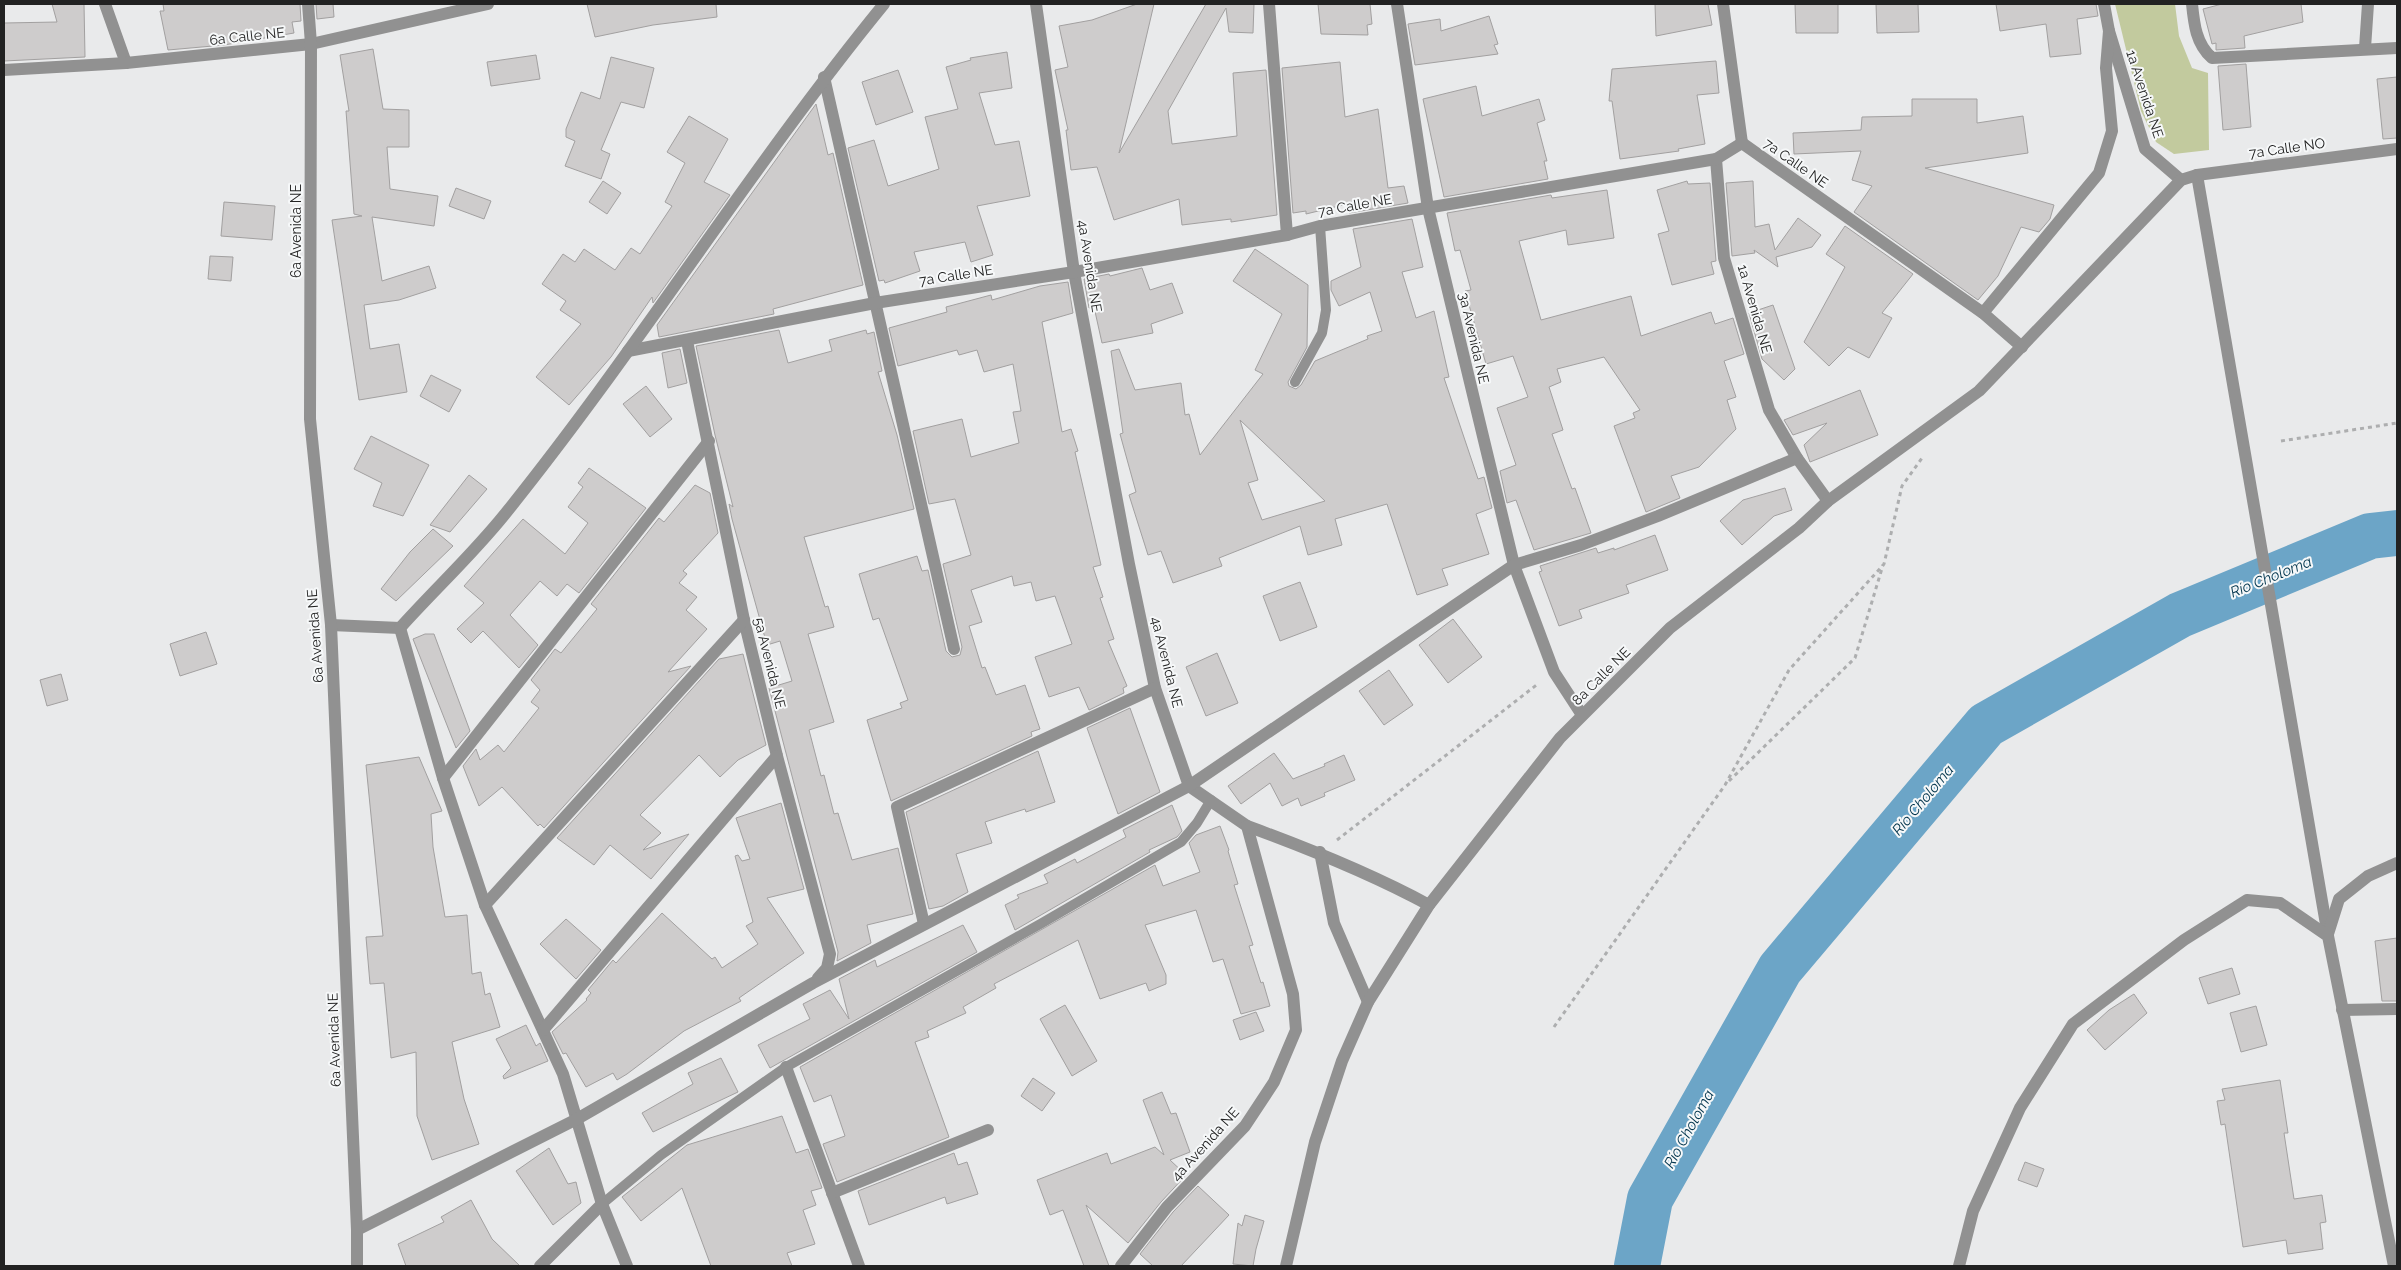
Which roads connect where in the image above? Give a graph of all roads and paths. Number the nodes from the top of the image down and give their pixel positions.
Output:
1 (105, 4) edge
2 (308, 4) edge
3 (488, 4) edge
4 (884, 4) edge
5 (1036, 4) edge
6 (1269, 4) edge
7 (1397, 4) edge
8 (1723, 4) edge
9 (2104, 4) edge
10 (2192, 4) edge
11 (2368, 4) edge
12 (2109, 31) junction
13 (311, 44) junction
14 (2365, 48) junction
15 (2397, 48) edge
16 (126, 62) junction
17 (4, 70) edge
18 (824, 77) junction
19 (1742, 143) junction
20 (2397, 149) edge
21 (1716, 159) junction
22 (2197, 175) junction
23 (2181, 180) junction
24 (1428, 208) junction
25 (1320, 226) junction
26 (1287, 235) junction
27 (1074, 272) junction
28 (875, 303) junction
29 (1983, 313) junction
30 (687, 341) junction
31 (2022, 347) junction
32 (628, 351) junction
33 (1295, 382) dead end
34 (2397, 423) edge
35 (709, 441) junction
36 (2281, 441) dead end
37 (1925, 454) dead end
38 (1797, 458) junction
39 (1828, 501) junction
40 (1884, 564) junction
41 (1514, 565) junction
42 (744, 620) junction
43 (331, 625) junction
44 (400, 628) junction
45 (954, 649) dead end
46 (1554, 672) junction
47 (1155, 688) junction
48 (1582, 715) junction
49 (777, 756) junction
50 (443, 778) junction
51 (1725, 785) junction
52 (1189, 786) junction
53 (1211, 800) junction
54 (1247, 826) junction
55 (1320, 852) junction
56 (2397, 863) edge
57 (485, 905) junction
58 (1429, 905) junction
59 (924, 924) junction
60 (2328, 936) junction
61 (813, 983) junction
62 (1368, 1002) junction
63 (2397, 1009) edge
64 (2342, 1010) junction
65 (1554, 1027) dead end
66 (544, 1030) junction
67 (786, 1067) junction
68 (577, 1119) junction
69 (988, 1130) dead end
70 (832, 1193) junction
71 (602, 1204) junction
72 (358, 1230) junction
73 (357, 1266) edge
74 (540, 1266) edge
75 (627, 1266) edge
76 (859, 1266) edge
77 (1121, 1266) edge
78 (1286, 1266) edge
79 (1959, 1266) edge
80 (2394, 1266) edge

1 - 16 street
2 - 13 street, 6a Avenida NE
3 - 13 street, 6a Calle NE
4 - 18 street
5 - 27 street, 4a Avenida NE
6 - 26 street
7 - 24 street, 3a Avenida NE
8 - 19 street
9 - 12 street, 1a Avenida NE
10 - 14 street
11 - 14 street
12 - 23 street, 1a Avenida NE
12 - 29 street
13 - 16 street, 6a Calle NE
13 - 43 street, 6a Avenida NE
14 - 15 street
16 - 17 street, 6a Calle NE
18 - 28 street
18 - 32 street
19 - 21 street, 7a Calle NE
19 - 29 street, 7a Calle NE
20 - 22 street, 7a Calle NO
21 - 24 street, 7a Calle NE
21 - 38 street, 1a Avenida NE
22 - 23 street, 7a Calle NO
22 - 60 street
23 - 31 street
24 - 25 street, 7a Calle NE
24 - 41 street, 3a Avenida NE
25 - 26 street, 7a Calle NE
25 - 33 lane
26 - 27 street, 7a Calle NE
27 - 28 street, 7a Calle NE
27 - 47 street, 4a Avenida NE
28 - 30 street, 7a Calle NE
28 - 45 street
29 - 31 street, 7a Calle NE
30 - 32 street, 7a Calle NE
30 - 35 street, 5a Avenida NE
31 - 39 street
32 - 44 street
34 - 36 path
35 - 42 street, 5a Avenida NE
35 - 50 street
37 - 40 path
38 - 39 street, 1a Avenida NE
38 - 41 street
39 - 48 street, 8a Calle NE
40 - 51 path
40 - 51 path
41 - 46 street, 3a Avenida NE
41 - 52 street
42 - 49 street, 5a Avenida NE
42 - 57 street
43 - 44 street
43 - 72 street, 6a Avenida NE
44 - 50 street
46 - 48 street, 3a Avenida NE
46 - 55 path
47 - 52 street, 4a Avenida NE
47 - 59 street
48 - 58 street, 8a Calle NE
49 - 61 street, 5a Avenida NE
49 - 66 street
50 - 57 street
51 - 65 path
52 - 53 street
52 - 59 street
53 - 54 street
53 - 67 lane
54 - 55 street
54 - 77 street, 4a Avenida NE
55 - 58 street
55 - 62 street
56 - 60 street
57 - 66 street
58 - 62 street, 8a Calle NE
59 - 61 street
60 - 64 street
60 - 79 street
61 - 68 street
62 - 78 street, 8a Calle NE
63 - 64 street
64 - 80 street
66 - 68 street
67 - 70 street
67 - 71 lane
68 - 71 street
68 - 72 street
69 - 70 street
70 - 76 street
71 - 74 street
71 - 75 street
72 - 73 street, 6a Avenida NE

